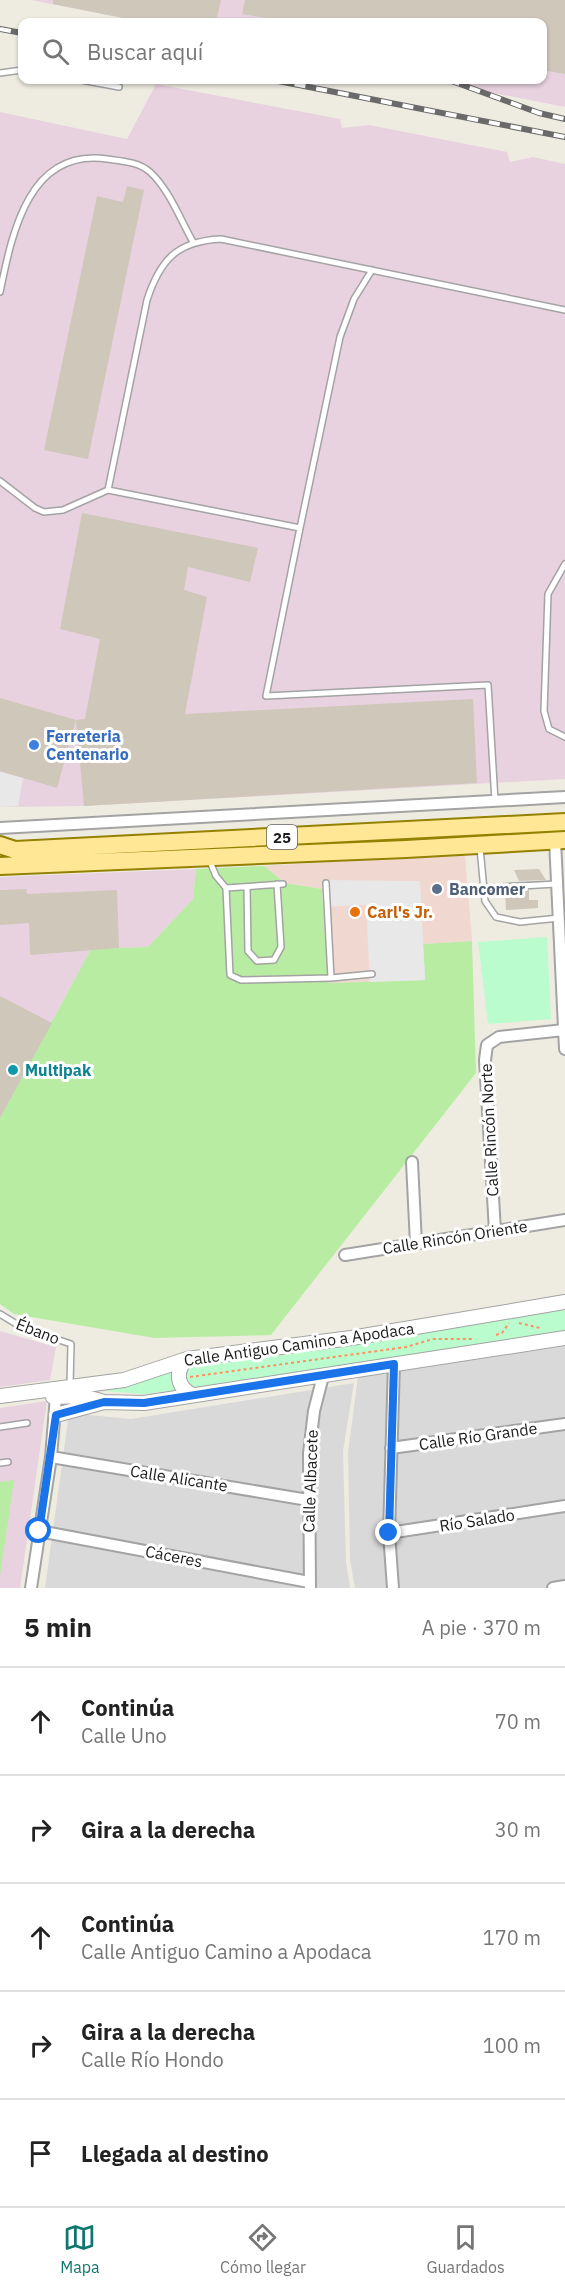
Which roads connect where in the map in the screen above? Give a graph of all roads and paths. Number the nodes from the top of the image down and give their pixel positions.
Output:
1 (18, 71) edge
2 (0, 73) edge
3 (103, 84) edge
4 (119, 87) dead end
5 (193, 242) junction
6 (372, 270) junction
7 (0, 292) edge
8 (565, 310) edge
9 (0, 481) edge
10 (108, 490) junction
11 (300, 528) junction
12 (565, 564) edge
13 (565, 736) edge
14 (565, 797) edge
15 (495, 801) junction
16 (565, 822) edge
17 (0, 828) edge
18 (560, 840) edge
19 (480, 843) junction
20 (5, 849) edge
21 (208, 857) junction
22 (0, 866) edge
23 (326, 883) dead end
24 (557, 884) junction
25 (247, 887) junction
26 (226, 888) junction
27 (483, 888) junction
28 (559, 918) junction
29 (372, 974) dead end
30 (331, 978) junction
31 (564, 1030) edge
32 (565, 1049) edge
33 (412, 1162) dead end
34 (565, 1220) edge
35 (495, 1231) junction
36 (416, 1244) junction
37 (345, 1255) dead end
38 (565, 1302) edge
39 (0, 1314) edge
40 (541, 1329) dead end
41 (489, 1337) dead end
42 (481, 1338) dead end
43 (565, 1338) edge
44 (187, 1359) junction
45 (394, 1364) junction
46 (323, 1376) junction
47 (178, 1378) junction
48 (61, 1391) junction
49 (193, 1395) junction
50 (0, 1396) edge
51 (104, 1402) junction
52 (0, 1404) edge
53 (56, 1415) junction
54 (27, 1423) dead end
55 (565, 1424) edge
56 (0, 1427) edge
57 (391, 1449) junction
58 (51, 1457) junction
59 (8, 1462) dead end
60 (0, 1463) edge
61 (308, 1500) junction
62 (565, 1506) edge
63 (39, 1531) junction
64 (389, 1533) junction
65 (310, 1585) edge
66 (565, 1586) edge
67 (31, 1588) edge
68 (393, 1588) edge
69 (553, 1588) edge

1 - 2 lane
3 - 4 lane
5 - 6 lane
5 - 7 lane
5 - 10 lane
6 - 8 lane
6 - 11 lane
9 - 10 lane
10 - 11 lane
11 - 15 lane
12 - 13 lane
14 - 15 street
15 - 17 street
16 - 20 main road, 25
18 - 19 main road, 25
18 - 24 street
19 - 21 main road, 25
19 - 27 lane
21 - 22 main road, 25
21 - 26 lane
23 - 30 lane
24 - 27 lane
24 - 28 street
25 - 25 lane
25 - 26 lane
26 - 30 lane
27 - 28 lane
28 - 31 street
29 - 30 lane
31 - 32 street
31 - 35 street, Calle Rincón Norte
33 - 36 street
34 - 35 street, Calle Rincón Oriente
35 - 36 street, Calle Rincón Oriente
36 - 37 street, Calle Rincón Oriente
38 - 44 street, Calle Antiguo Camino a Apodaca
39 - 48 lane, Ébano
40 - 41 path
42 - 47 path
43 - 45 street, Calle Antiguo Camino a Apodaca
44 - 47 street
44 - 48 street, Calle Antiguo Camino a Apodaca
45 - 46 street, Calle Antiguo Camino a Apodaca
45 - 57 street
46 - 49 street, Calle Antiguo Camino a Apodaca
46 - 61 street, Calle Albacete
47 - 49 street
48 - 50 street, Calle Antiguo Camino a Apodaca
48 - 51 street, Calle Antiguo Camino a Apodaca
48 - 52 street, Calle Antiguo Camino a Apodaca
48 - 53 street
49 - 51 street, Calle Antiguo Camino a Apodaca
51 - 53 street
53 - 58 street
54 - 56 lane
55 - 57 street, Calle Río Grande
57 - 64 street
58 - 61 street, Calle Alicante
58 - 63 street
59 - 60 lane
61 - 65 street, Calle Albacete
62 - 64 street, Río Salado
63 - 65 street, Cáceres
63 - 67 street
64 - 68 street
66 - 69 street

